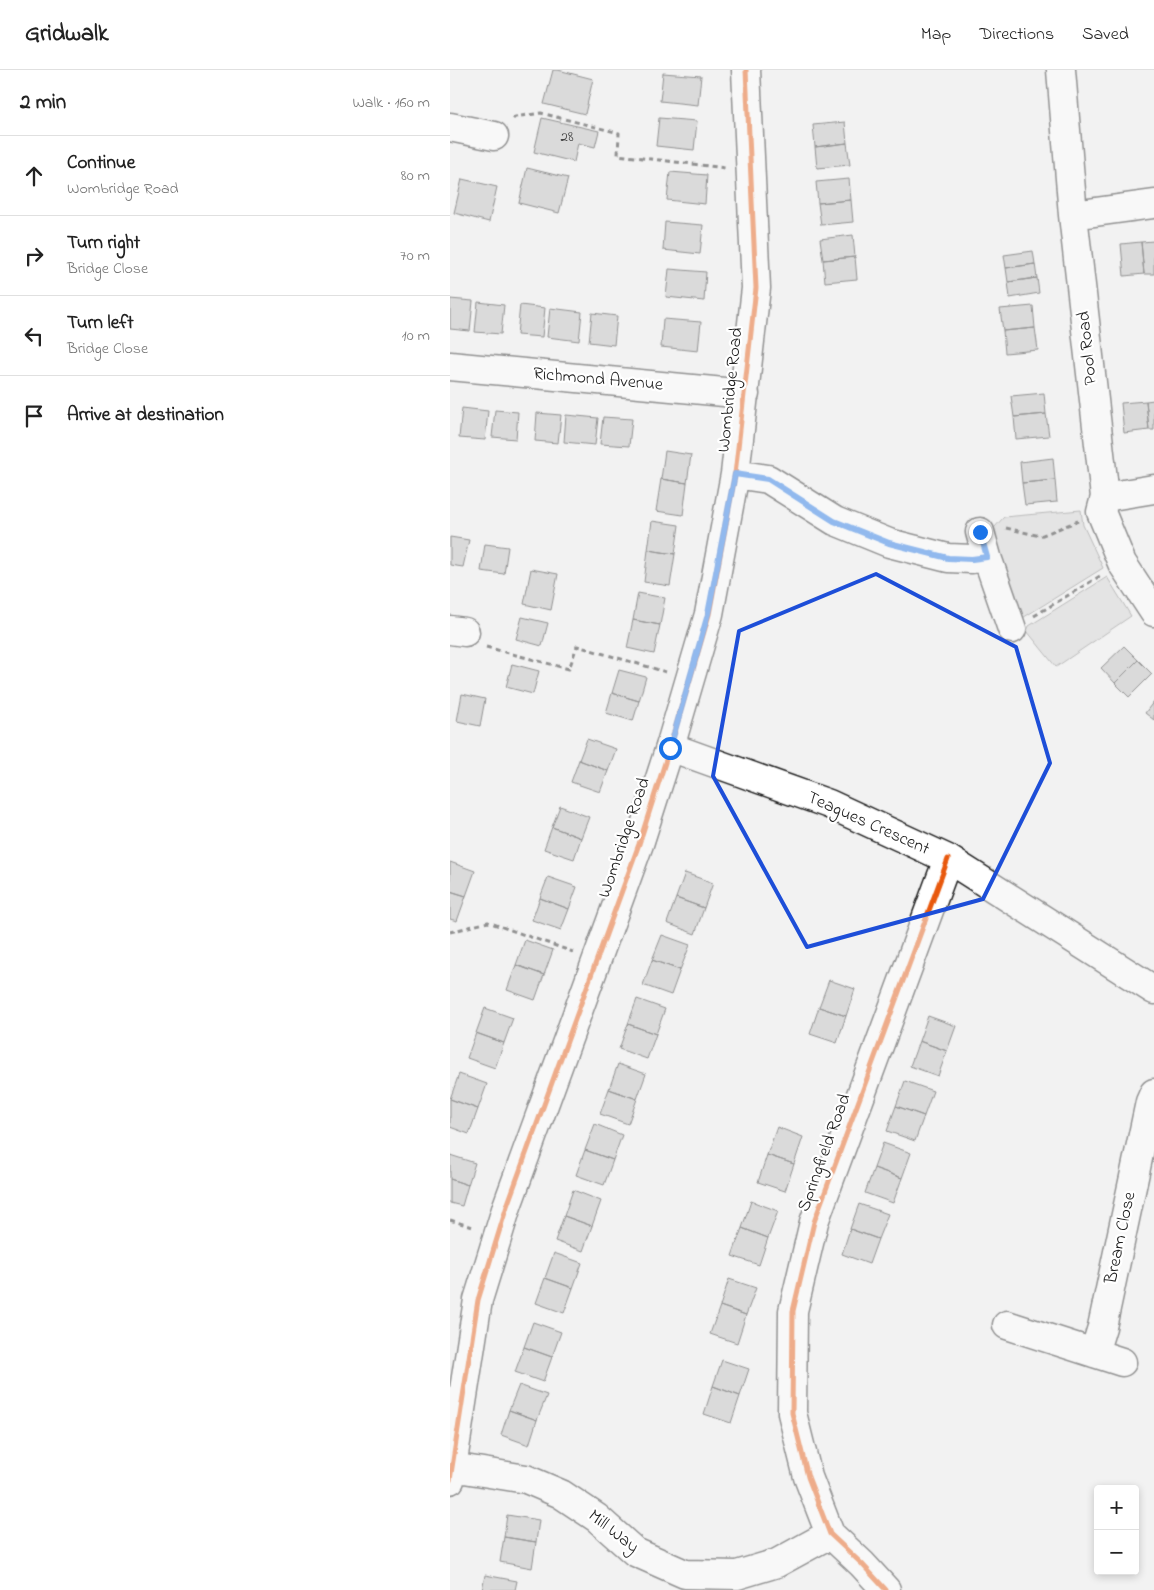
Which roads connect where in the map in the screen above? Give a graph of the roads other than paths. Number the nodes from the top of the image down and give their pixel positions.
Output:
1 (746, 70) edge
2 (1062, 70) edge
3 (450, 126) edge
4 (494, 136) road end
5 (1154, 204) edge
6 (1073, 214) junction
7 (450, 366) edge
8 (745, 394) junction
9 (735, 474) junction
10 (1154, 489) edge
11 (1103, 505) junction
12 (1154, 612) edge
13 (1012, 629) road end
14 (670, 748) junction
15 (948, 859) junction
16 (1154, 990) edge
17 (1154, 1093) edge
18 (1007, 1325) dead end
19 (1094, 1353) junction
20 (1122, 1362) dead end
21 (451, 1474) edge
22 (830, 1534) junction
23 (886, 1590) edge

1 - 8 street, Wombridge Road
2 - 6 street, Pool Road
3 - 4 street
5 - 6 street
6 - 11 street, Pool Road
7 - 8 street, Richmond Avenue
8 - 9 street, Wombridge Road
9 - 13 street
9 - 14 street, Wombridge Road
10 - 11 street
11 - 12 street, Pool Road
14 - 15 street, Teagues Crescent
14 - 21 street, Wombridge Road
15 - 16 street, Teagues Crescent
15 - 22 street, Springfield Road
17 - 19 street, Bream Close
18 - 19 street
19 - 20 street
21 - 22 street, Mill Way
22 - 23 street, Springfield Road

